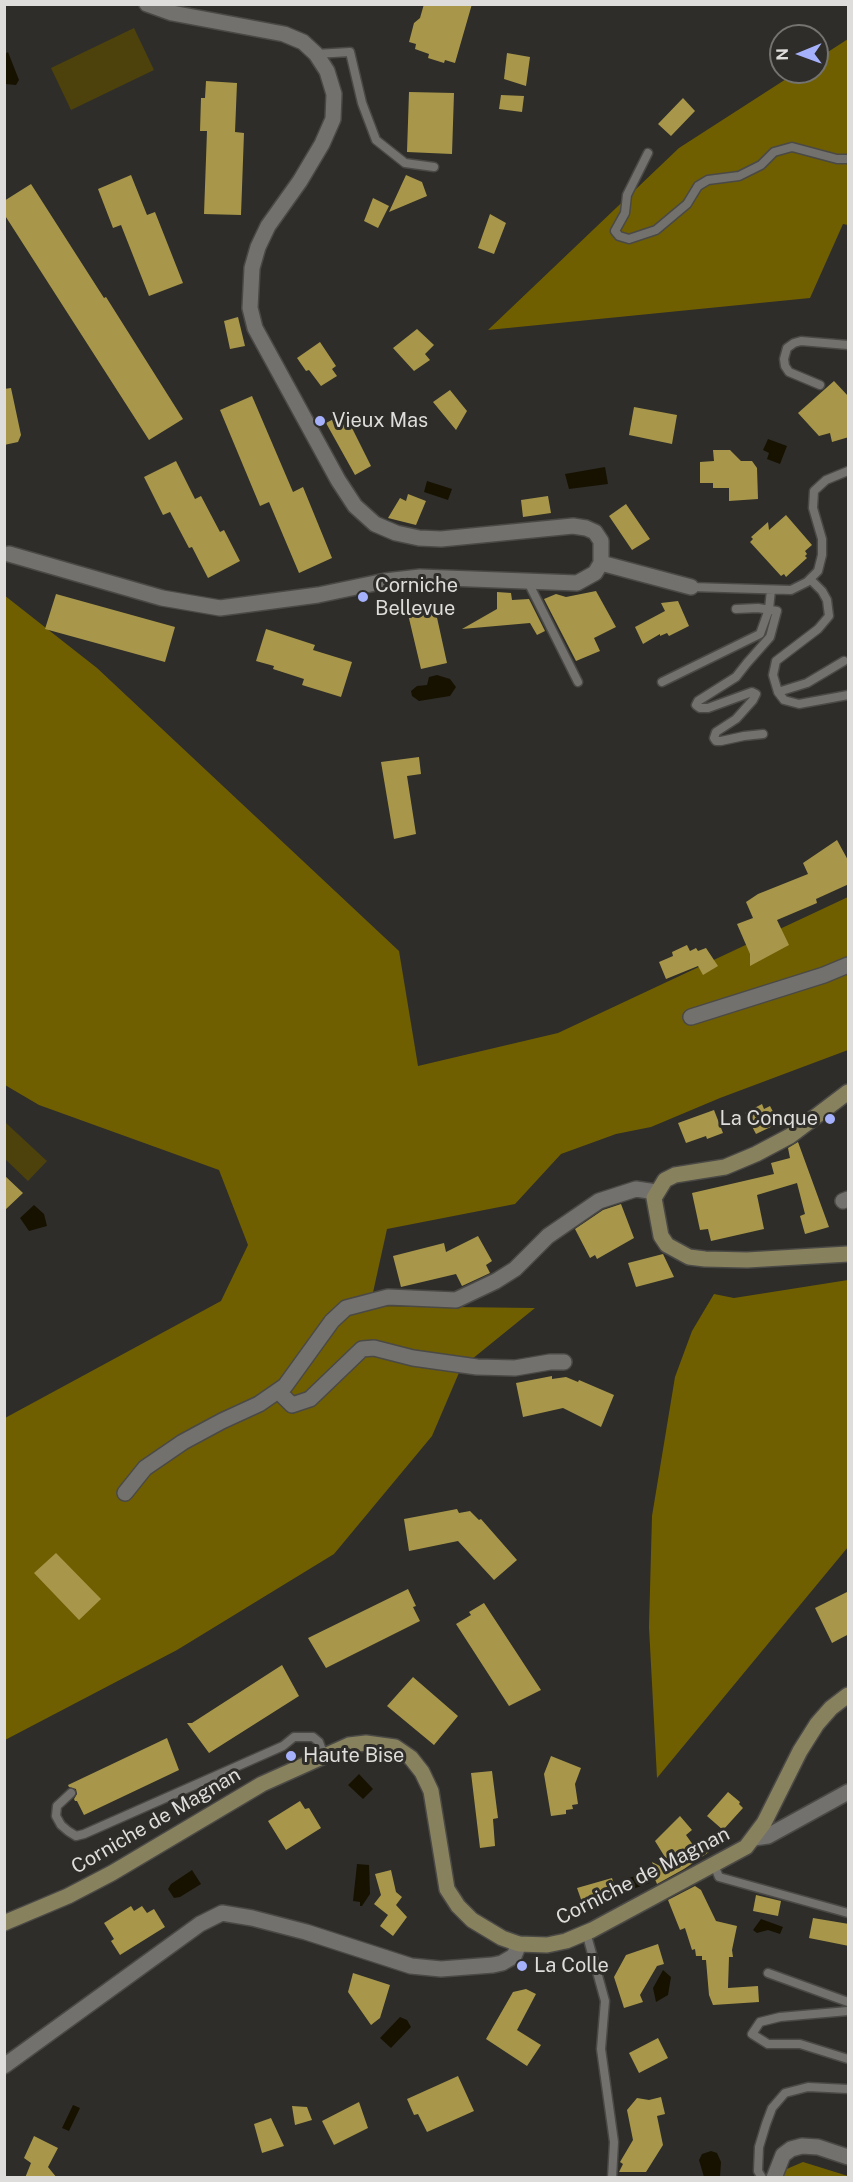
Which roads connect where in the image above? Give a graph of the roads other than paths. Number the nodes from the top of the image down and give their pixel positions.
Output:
1 (147, 4) edge
2 (316, 54) junction
3 (648, 153) dead end
4 (849, 159) edge
5 (434, 167) dead end
6 (849, 345) edge
7 (820, 385) dead end
8 (849, 471) edge
9 (9, 554) dead end
10 (601, 563) junction
11 (810, 579) junction
12 (527, 580) junction
13 (691, 587) joint
14 (771, 590) junction
15 (736, 609) dead end
16 (769, 609) junction
17 (844, 661) dead end
18 (662, 681) dead end
19 (578, 682) dead end
20 (778, 692) junction
21 (849, 694) edge
22 (763, 734) dead end
23 (849, 965) edge
24 (691, 1017) dead end
25 (849, 1092) edge
26 (656, 1192) junction
27 (849, 1254) edge
28 (564, 1362) dead end
29 (278, 1391) junction
30 (125, 1493) dead end
31 (849, 1695) edge
32 (324, 1756) junction
33 (849, 1792) edge
34 (71, 1793) dead end
35 (754, 1838) junction
36 (714, 1865) junction
37 (849, 1913) edge
38 (4, 1923) edge
39 (586, 1932) junction
40 (519, 1944) junction
41 (768, 1973) dead end
42 (849, 2002) edge
43 (849, 2011) edge
44 (849, 2059) edge
45 (4, 2066) edge
46 (849, 2089) edge
47 (849, 2157) edge
48 (612, 2178) edge
49 (762, 2178) edge
50 (774, 2178) edge

1 - 2 street
2 - 5 lane
2 - 10 street
3 - 4 lane
6 - 7 lane
8 - 11 lane
9 - 12 street
10 - 12 street
10 - 13 street
11 - 14 lane
11 - 20 lane
12 - 19 lane
13 - 14 lane
14 - 16 lane
15 - 16 lane
16 - 18 lane
16 - 22 lane
17 - 20 lane
20 - 21 lane
23 - 24 street
25 - 26 street
26 - 27 street
26 - 29 street
28 - 29 street
29 - 30 street
31 - 35 street, Corniche de Magnan
32 - 34 lane
32 - 38 street, Corniche de Magnan
32 - 40 street, Corniche de Magnan
33 - 35 street
35 - 36 street, Corniche de Magnan
36 - 37 lane
36 - 39 street, Corniche de Magnan
39 - 40 street, Corniche de Magnan
39 - 48 lane
40 - 45 street
41 - 42 lane
43 - 44 lane
46 - 49 lane
47 - 50 street

